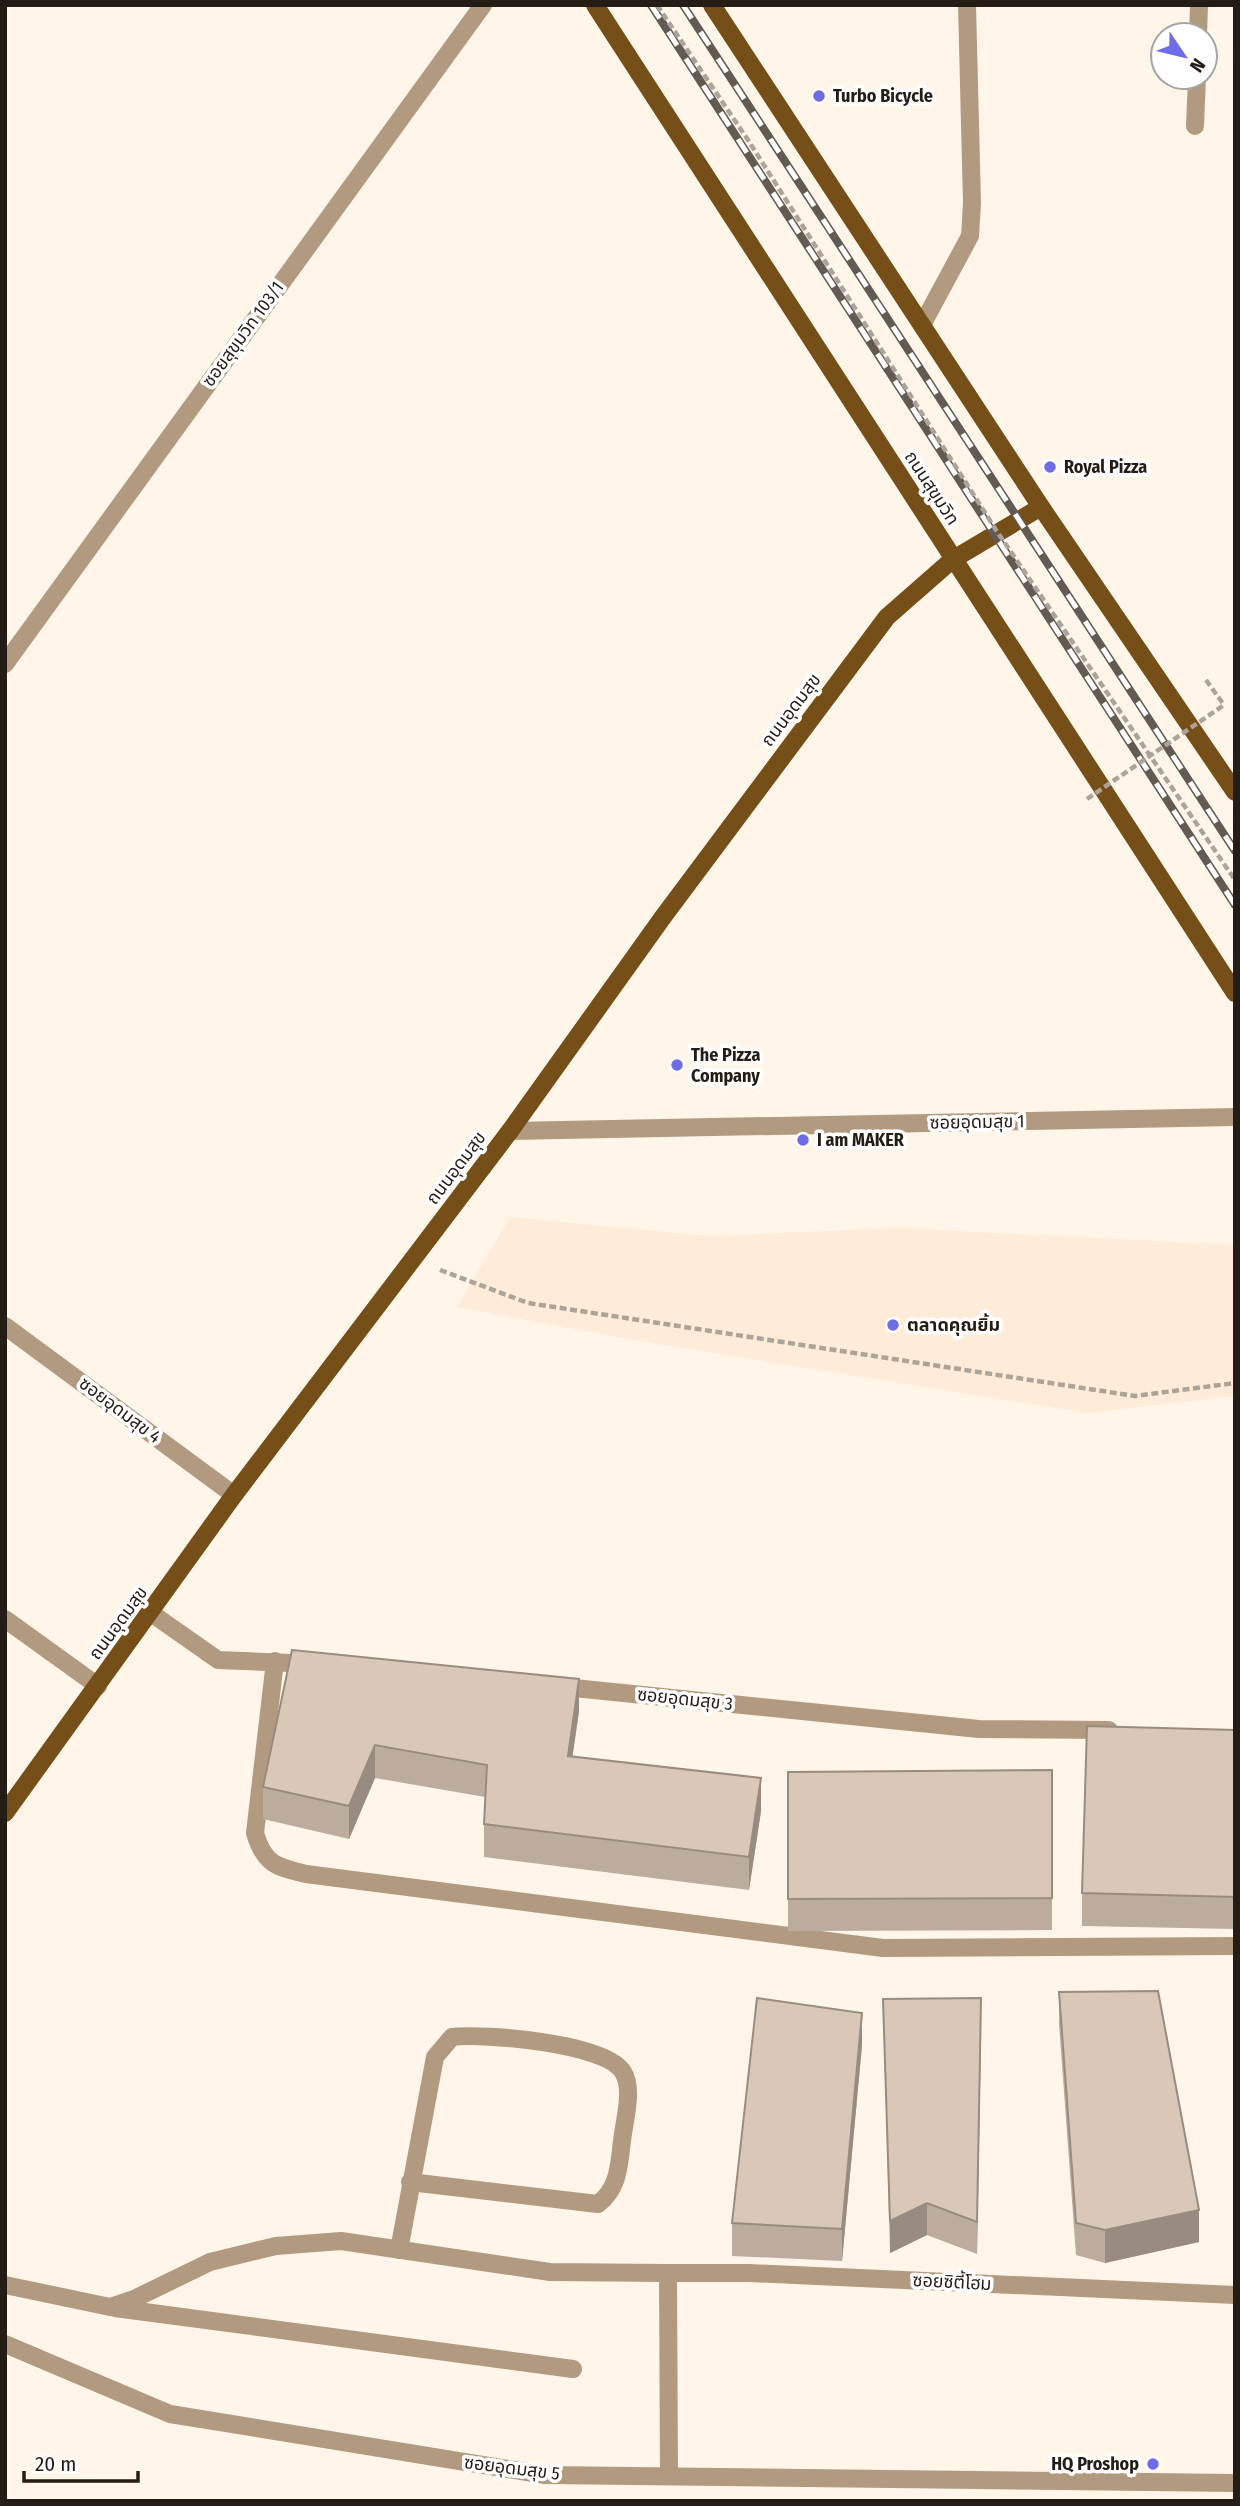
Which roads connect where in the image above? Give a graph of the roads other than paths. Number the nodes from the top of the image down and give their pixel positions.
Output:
1 (483, 5) edge
2 (595, 5) edge
3 (712, 5) edge
4 (967, 5) edge
5 (1196, 91) edge
6 (1195, 126) dead end
7 (922, 325) junction
8 (1041, 507) junction
9 (953, 560) junction
10 (5, 664) edge
11 (1235, 792) edge
12 (1235, 993) edge
13 (1235, 1117) edge
14 (510, 1131) junction
15 (5, 1326) edge
16 (234, 1495) junction
17 (151, 1613) junction
18 (5, 1619) edge
19 (275, 1661) junction
20 (327, 1665) edge
21 (541, 1685) edge
22 (98, 1686) junction
23 (1127, 1730) edge
24 (5, 1813) edge
25 (1235, 1946) edge
26 (410, 2182) junction
27 (399, 2250) junction
28 (668, 2273) junction
29 (5, 2285) edge
30 (1235, 2295) edge
31 (110, 2307) junction
32 (5, 2344) edge
33 (573, 2369) dead end
34 (669, 2476) junction
35 (1235, 2483) edge

1 - 10 street, ซอยสุขุมวิท 103/1
2 - 9 main road, ถนนสุขุมวิท
3 - 7 main road
4 - 7 street
5 - 6 street
7 - 8 main road
8 - 9 main road, ถนนอุดมสุข
8 - 11 main road
9 - 12 main road, ถนนสุขุมวิท
9 - 14 main road, ถนนอุดมสุข
13 - 14 street, ซอยอุดมสุข 1
14 - 16 main road, ถนนอุดมสุข
15 - 16 street, ซอยอุดมสุข 4
16 - 17 main road, ถนนอุดมสุข
17 - 19 street
17 - 22 main road, ถนนอุดมสุข
18 - 22 street
19 - 20 street
19 - 25 street
21 - 23 street, ซอยอุดมสุข 3
22 - 24 main road, ถนนอุดมสุข
26 - 26 street
26 - 27 street
27 - 28 street, ซอยซิตี้โฮม
27 - 31 street, ซอยซิตี้โฮม
28 - 30 street, ซอยซิตี้โฮม
28 - 34 street
29 - 31 street
31 - 33 street
32 - 34 street, ซอยอุดมสุข 5
34 - 35 street, ซอยอุดมสุข 5

